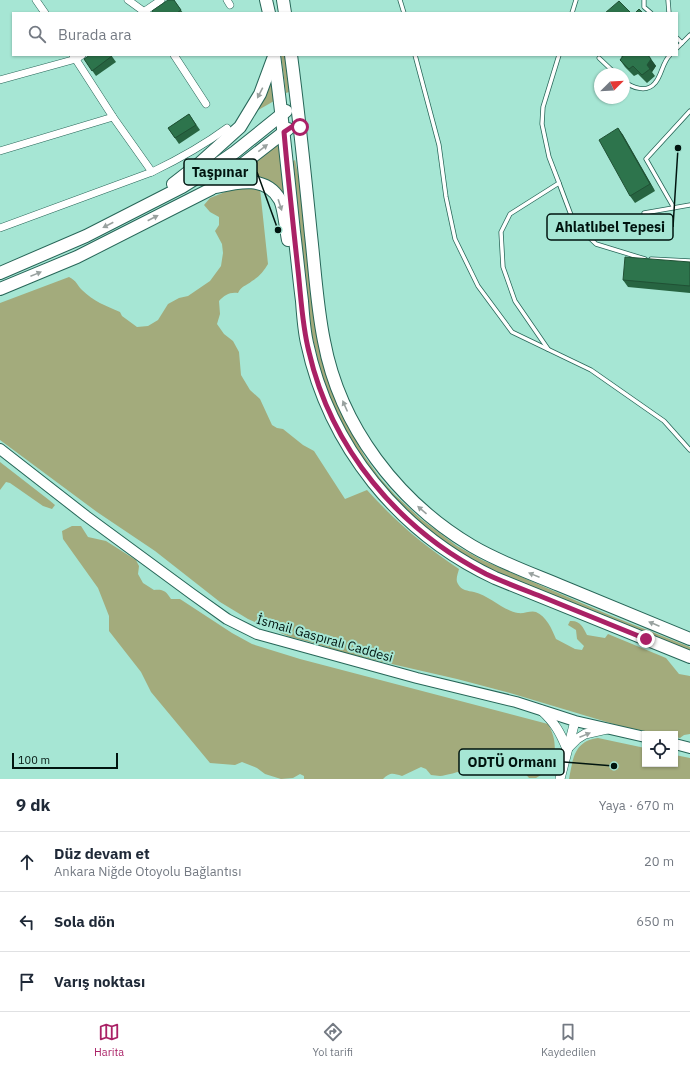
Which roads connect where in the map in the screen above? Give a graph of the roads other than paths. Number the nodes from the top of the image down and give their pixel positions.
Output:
1 (36, 0) edge
2 (128, 0) edge
3 (161, 0) edge
4 (266, 0) edge
5 (283, 0) edge
6 (400, 0) edge
7 (576, 0) edge
8 (644, 0) edge
9 (668, 0) edge
10 (44, 12) edge
11 (144, 12) edge
12 (268, 12) edge
13 (285, 12) edge
14 (404, 12) edge
15 (572, 12) edge
16 (650, 12) edge
17 (668, 12) edge
18 (690, 35) edge
19 (678, 39) edge
20 (682, 43) junction
21 (678, 47) edge
22 (77, 56) edge
23 (175, 56) edge
24 (274, 56) edge
25 (291, 56) edge
26 (415, 56) edge
27 (559, 56) edge
28 (669, 56) edge
29 (599, 58) dead end
30 (610, 68) edge
31 (0, 80) edge
32 (630, 86) edge
33 (297, 102) junction
34 (206, 104) dead end
35 (690, 111) edge
36 (282, 114) junction
37 (113, 117) junction
38 (299, 122) junction
39 (227, 128) dead end
40 (284, 132) junction
41 (0, 151) edge
42 (152, 172) junction
43 (559, 183) junction
44 (211, 189) junction
45 (146, 205) junction
46 (690, 205) edge
47 (674, 208) junction
48 (644, 213) dead end
49 (0, 228) edge
50 (690, 261) edge
51 (0, 273) edge
52 (0, 289) edge
53 (304, 323) junction
54 (549, 350) junction
55 (0, 449) edge
56 (690, 450) edge
57 (690, 639) edge
58 (690, 657) edge
59 (541, 710) junction
60 (575, 721) junction
61 (607, 729) junction
62 (642, 736) edge
63 (678, 745) edge
64 (690, 748) edge
65 (567, 749) junction
66 (560, 779) edge

1 - 10 street
2 - 11 street
3 - 11 street
4 - 12 main road
5 - 13 main road
6 - 14 lane
7 - 15 lane
8 - 16 lane
9 - 17 lane
18 - 20 lane
19 - 20 lane
20 - 21 lane
22 - 31 street
22 - 37 street
23 - 34 street
24 - 36 main road
24 -> 45 main road
25 - 33 main road
26 - 54 lane
27 - 43 lane
28 - 32 lane
29 - 30 lane
33 - 36 main road
33 - 38 main road
35 - 47 lane
36 - 40 main road
36 - 45 main road
37 - 41 street
37 - 42 street
38 - 40 main road
57 -> 38 main road
39 - 42 street
44 -> 40 main road
40 - 53 main road
42 - 49 street
43 - 50 lane
43 - 54 lane
52 -> 44 main road
44 -> 53 main road
45 -> 51 main road
46 - 47 lane
47 - 48 lane
53 - 58 main road
54 - 56 lane
55 - 59 main road, İsmail Gaspıralı Caddesi
59 - 60 main road, İsmail Gaspıralı Caddesi
59 - 65 street
60 - 61 main road, İsmail Gaspıralı Caddesi
60 - 65 street
61 - 62 main road, İsmail Gaspıralı Caddesi
65 -> 61 street
63 - 64 main road
65 - 66 street

